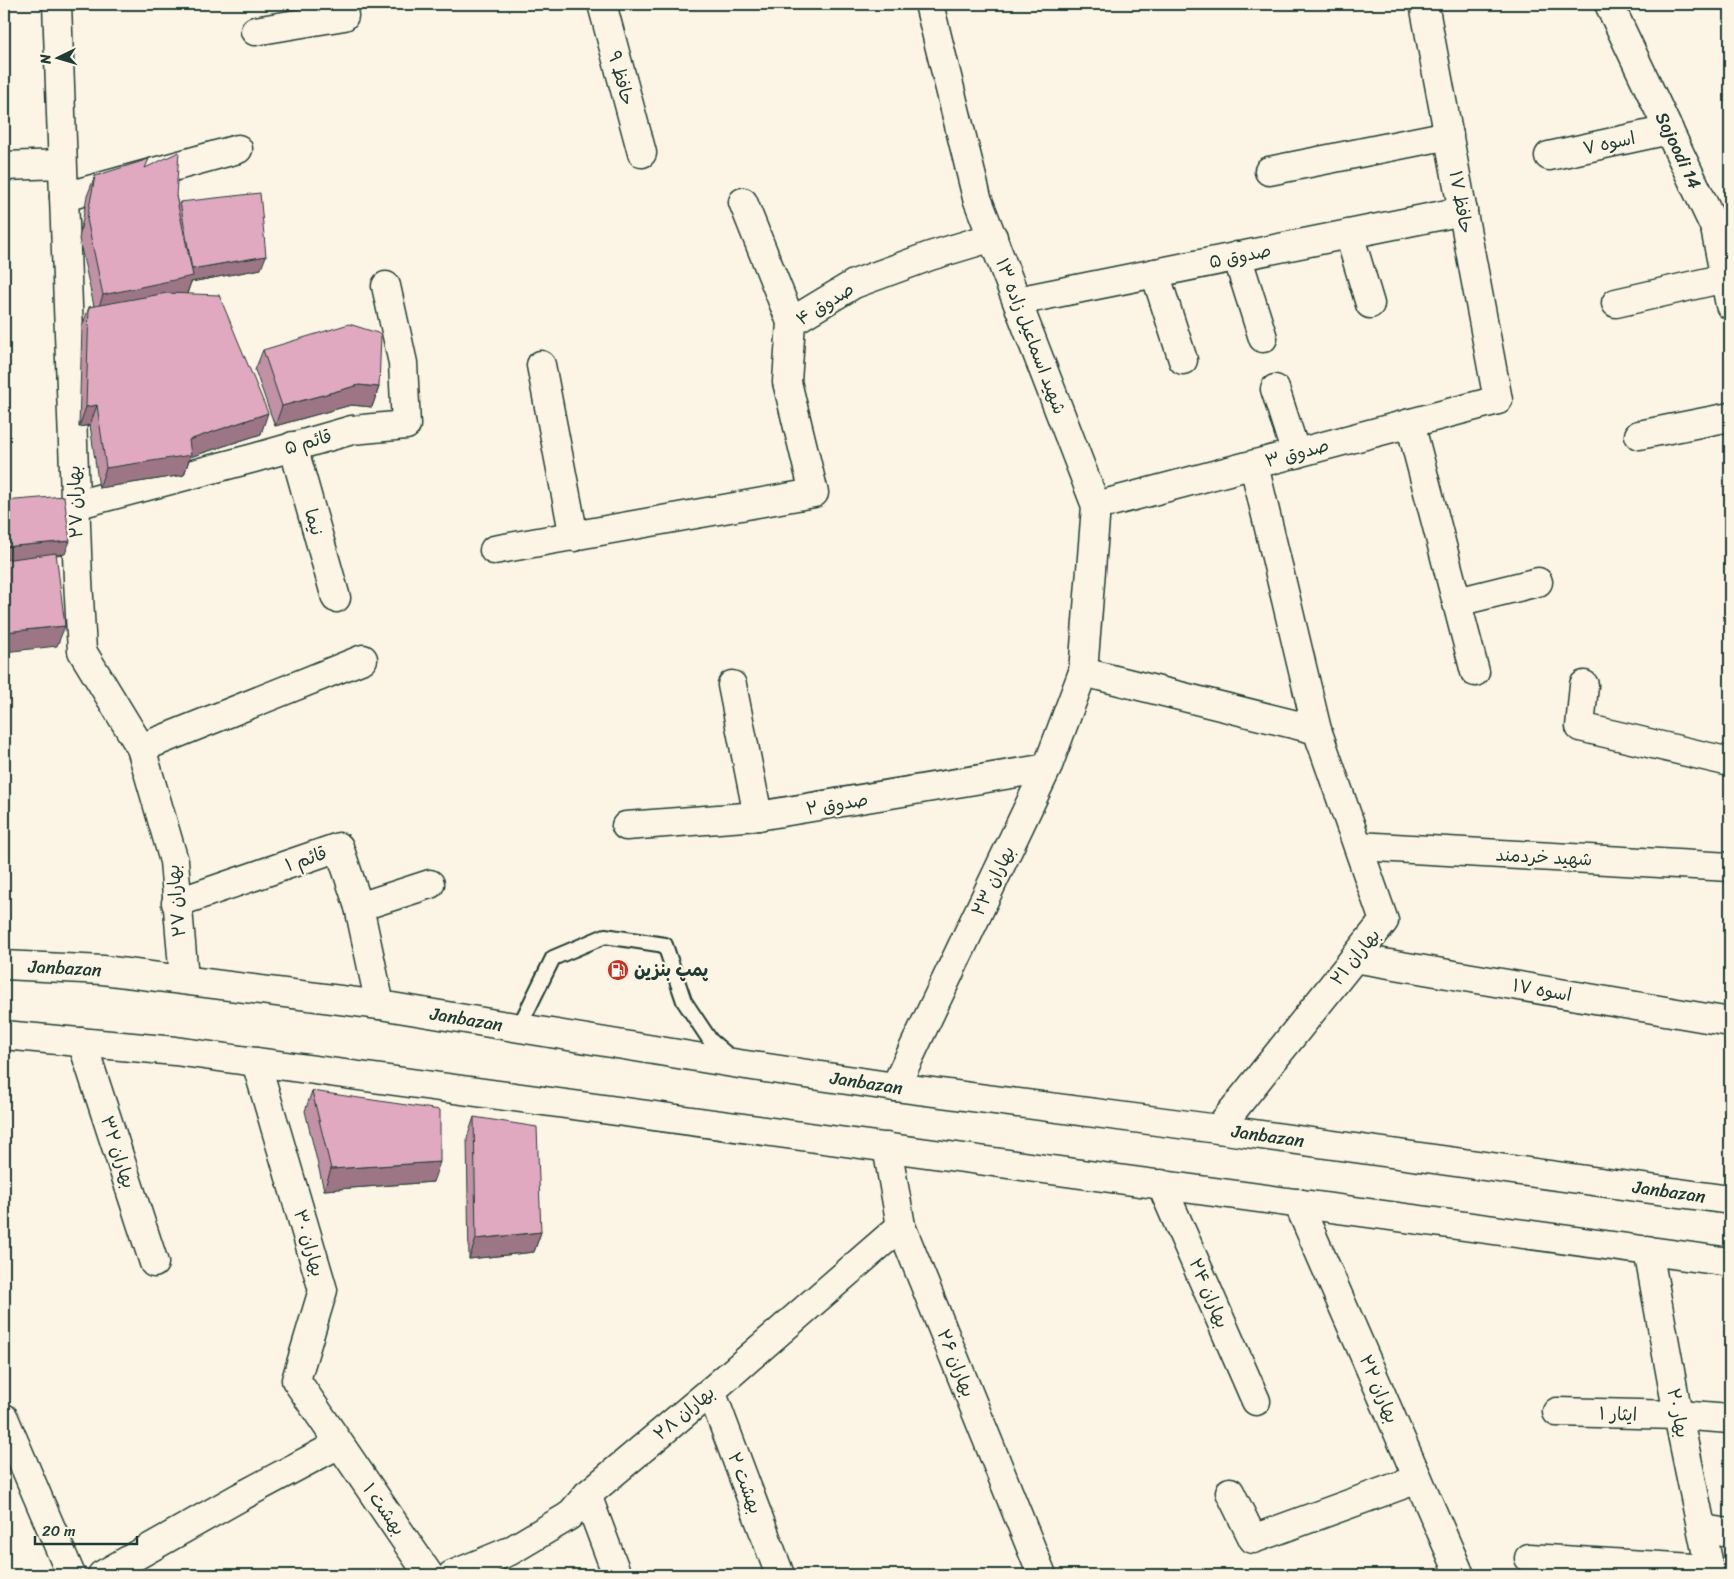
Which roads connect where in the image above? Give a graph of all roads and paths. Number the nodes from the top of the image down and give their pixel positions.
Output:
1 (57, 4) edge
2 (342, 4) edge
3 (602, 4) edge
4 (929, 4) edge
5 (1424, 4) edge
6 (1608, 4) edge
7 (255, 31) dead end
8 (1669, 130) junction
9 (1449, 135) junction
10 (238, 149) dead end
11 (642, 153) dead end
12 (1549, 156) dead end
13 (62, 164) junction
14 (4, 166) edge
15 (1269, 171) dead end
16 (64, 197) junction
17 (743, 202) dead end
18 (1463, 211) junction
19 (1723, 226) edge
20 (1349, 234) junction
21 (993, 237) junction
22 (1237, 256) junction
23 (1155, 273) junction
24 (1725, 278) junction
25 (386, 286) dead end
26 (1017, 301) junction
27 (1616, 303) dead end
28 (1370, 304) dead end
29 (1730, 305) edge
30 (791, 322) junction
31 (1263, 338) dead end
32 (1184, 360) dead end
33 (541, 365) dead end
34 (1274, 389) dead end
35 (1498, 400) joint
36 (1730, 417) edge
37 (1410, 423) junction
38 (1640, 434) dead end
39 (293, 446) junction
40 (1296, 454) junction
41 (1254, 465) junction
42 (75, 506) junction
43 (1096, 506) junction
44 (574, 537) junction
45 (494, 550) dead end
46 (1538, 582) dead end
47 (336, 598) dead end
48 (1456, 602) junction
49 (363, 659) dead end
50 (1083, 672) junction
51 (1475, 672) dead end
52 (1584, 684) dead end
53 (732, 685) dead end
54 (1318, 730) junction
55 (142, 748) junction
56 (1730, 762) edge
57 (1047, 768) junction
58 (758, 816) junction
59 (626, 826) dead end
60 (1358, 846) junction
61 (1730, 867) edge
62 (430, 884) dead end
63 (176, 903) junction
64 (359, 907) junction
65 (1354, 958) junction
66 (4, 965) edge
67 (184, 979) junction
68 (380, 1005) junction
69 (1730, 1022) edge
70 (519, 1027) junction
71 (4, 1035) edge
72 (82, 1042) junction
73 (256, 1062) junction
74 (738, 1064) junction
75 (895, 1087) junction
76 (1218, 1128) junction
77 (887, 1147) junction
78 (1161, 1184) junction
79 (1730, 1200) edge
80 (1298, 1203) junction
81 (901, 1226) junction
82 (1648, 1250) junction
83 (1730, 1262) edge
84 (154, 1263) dead end
85 (711, 1391) junction
86 (1256, 1401) dead end
87 (1557, 1412) dead end
88 (1678, 1415) junction
89 (4, 1418) edge
90 (1730, 1419) edge
91 (339, 1444) junction
92 (1418, 1479) junction
93 (1230, 1492) dead end
94 (587, 1495) junction
95 (1702, 1530) junction
96 (1730, 1533) edge
97 (1529, 1558) dead end
98 (1710, 1572) edge
99 (71, 1575) edge
100 (102, 1575) edge
101 (430, 1575) edge
102 (452, 1575) edge
103 (617, 1575) edge
104 (780, 1575) edge
105 (1042, 1575) edge
106 (1460, 1575) edge

1 - 13 main road, بهاران ۲۷
2 - 7 main road
3 - 11 main road, حافظ ۹
4 - 21 main road, شهید اسماعیل زاده ۱۳
5 - 9 main road, حافظ ۱۷
6 - 8 main road, Sojoodi 14
8 - 12 main road, اسوه ۷
8 - 19 main road, Sojoodi 14
9 - 15 main road
9 - 18 main road, حافظ ۱۷
10 - 16 main road
13 - 14 main road
13 - 16 main road, بهاران ۲۷
16 - 42 main road, بهاران ۲۷
17 - 30 main road
18 - 20 main road, صدوق ۵
18 - 35 main road, حافظ ۱۷
19 - 24 main road, Sojoodi 14
20 - 22 main road, صدوق ۵
20 - 28 main road
21 - 26 main road, شهید اسماعیل زاده ۱۳
21 - 30 main road, صدوق ۴
22 - 23 main road, صدوق ۵
22 - 31 main road
23 - 26 main road, صدوق ۵
23 - 32 main road
24 - 27 main road
24 - 29 main road, Sojoodi 14
25 - 39 main road, قائم ۵
26 - 43 main road, شهید اسماعیل زاده ۱۳
30 - 44 main road, صدوق ۴
33 - 44 main road
34 - 40 main road
35 - 37 main road, صدوق ۳
36 - 38 main road
37 - 40 main road, صدوق ۳
37 - 48 main road
39 - 42 main road, قائم ۵
39 - 47 main road, نیما
40 - 41 main road, صدوق ۳
41 - 43 main road, صدوق ۳
41 - 54 main road, بهاران ۲۱
42 - 55 main road, بهاران ۲۷
43 - 50 main road, شهید اسماعیل زاده ۱۳
44 - 45 main road
46 - 48 main road
48 - 51 main road
49 - 55 main road
50 - 54 main road
50 - 57 main road, بهاران ۲۳
52 - 56 main road
53 - 58 main road
54 - 60 main road, بهاران ۲۱
55 - 63 main road, بهاران ۲۷
57 - 58 main road, صدوق ۲
57 - 75 main road, بهاران ۲۳
58 - 59 main road, صدوق ۲
60 - 61 main road, شهید خردمند
60 - 65 main road, بهاران ۲۱
62 - 64 main road
63 - 64 main road, قائم ۱
63 - 67 main road, بهاران ۲۷
64 - 68 main road, قائم ۱
65 - 69 main road, اسوه ۱۷
65 - 76 main road, بهاران ۲۱
66 - 67 main road, Janbazan
67 - 68 main road, Janbazan
68 - 70 main road, Janbazan
70 - 74 main road, Janbazan
70 - 74 lane
71 - 72 main road
72 - 73 main road
72 - 84 main road, بهاران ۳۲
73 - 77 main road
73 - 91 main road, بهاران ۳۰
74 - 75 main road, Janbazan
75 - 76 main road, Janbazan
76 - 79 main road, Janbazan
77 - 78 main road
77 - 81 main road, بهاران ۲۶
78 - 80 main road
78 - 86 main road, بهاران ۲۴
80 - 82 main road
80 - 92 main road, بهاران ۲۲
81 - 85 main road, بهاران ۲۸
81 - 105 main road, بهاران ۲۶
82 - 83 main road
82 - 88 main road, بهار ۲۰
85 - 94 main road, بهاران ۲۸
85 - 104 main road, بهشت ۲
87 - 88 main road, ایثار ۱
88 - 90 main road, ایثار ۱
88 - 95 main road, بهار ۲۰
89 - 99 main road
91 - 100 main road
91 - 101 main road, بهشت ۱
92 - 93 main road
92 - 106 main road, بهاران ۲۲
94 - 102 main road, بهاران ۲۸
94 - 103 main road
95 - 96 main road
95 - 98 main road, بهار ۲۰
97 - 98 main road

